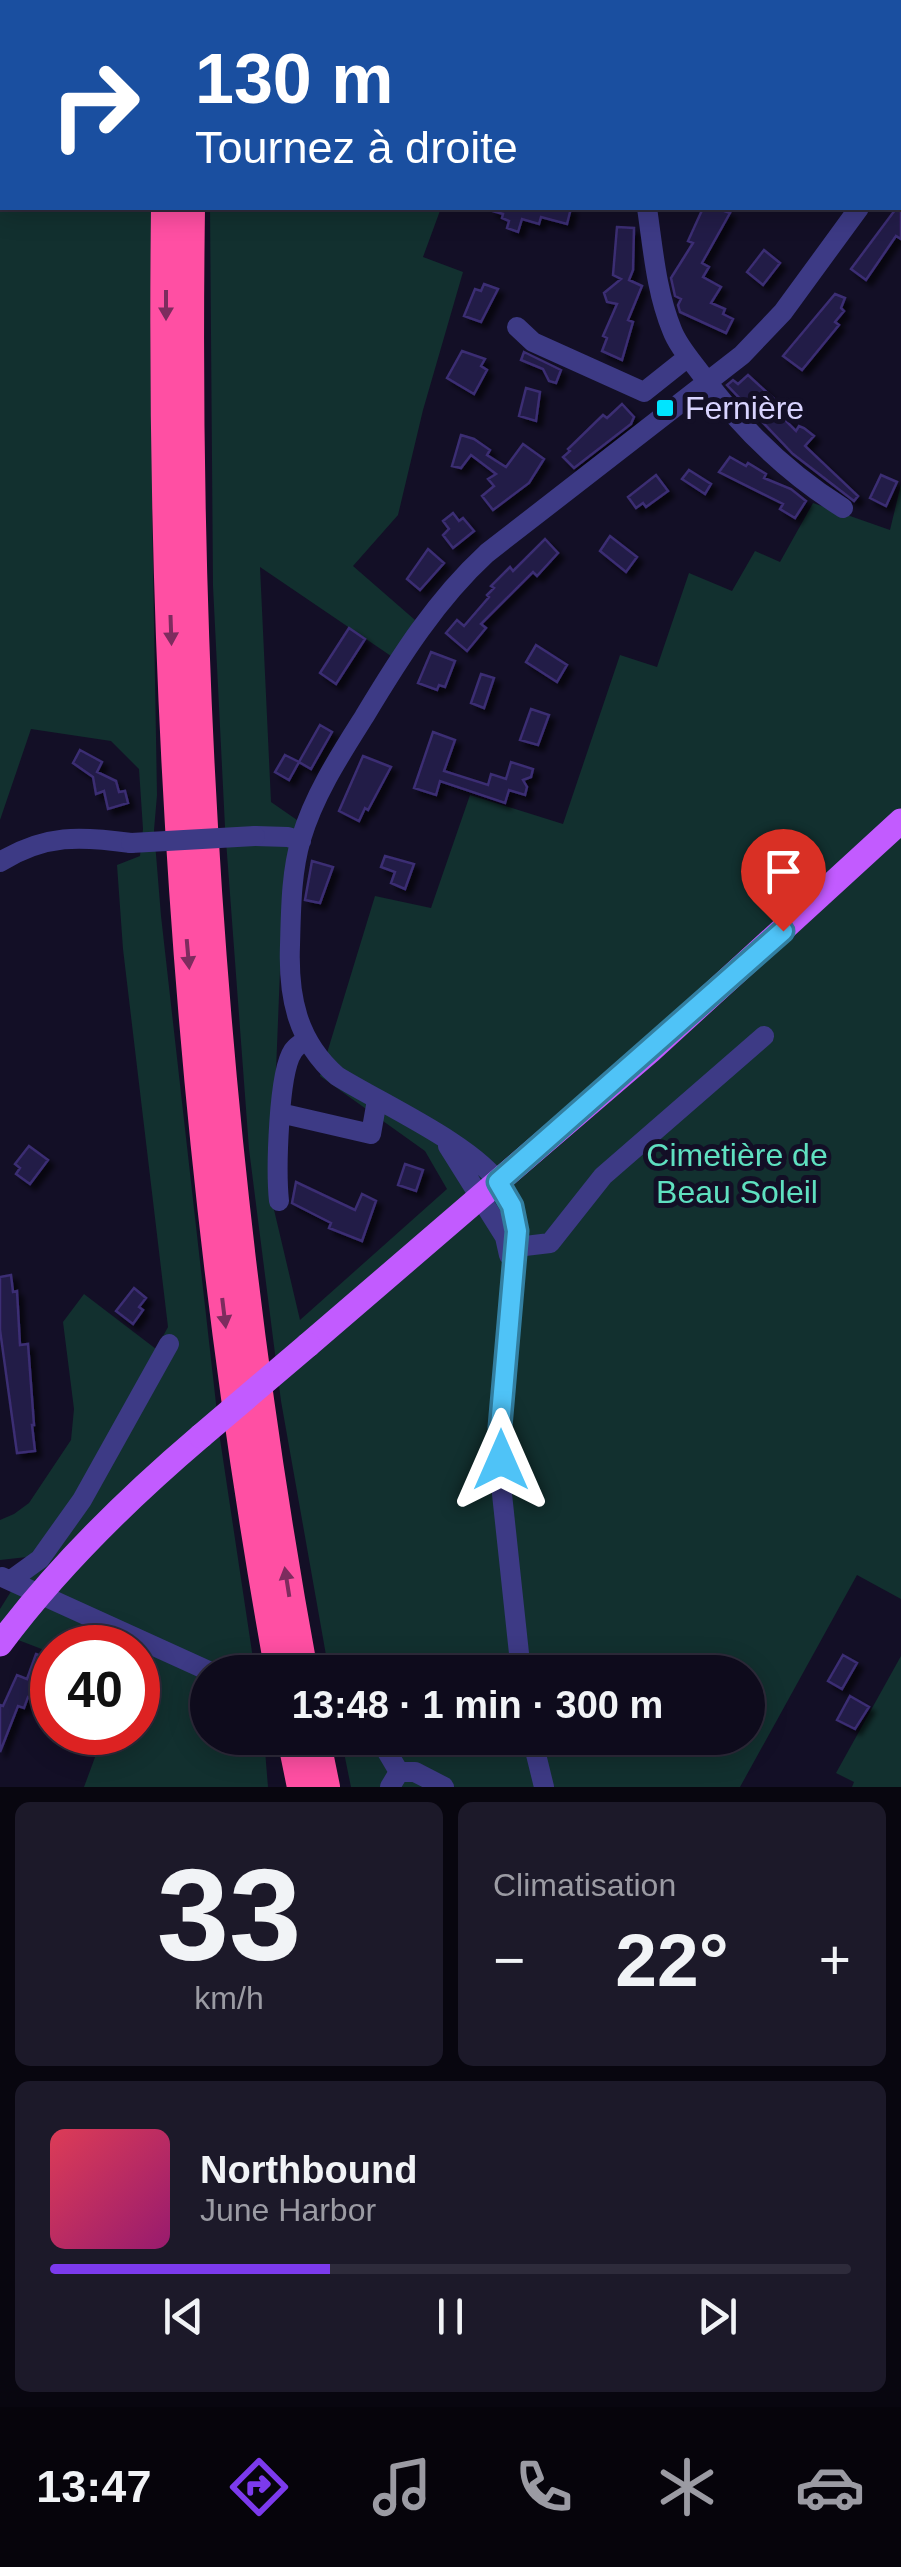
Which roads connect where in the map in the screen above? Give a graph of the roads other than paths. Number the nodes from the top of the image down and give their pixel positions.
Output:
1 (166, 210) edge
2 (190, 210) edge
3 (202, 210) edge
4 (647, 210) edge
5 (858, 210) edge
6 (517, 327) dead end
7 (688, 358) junction
8 (708, 384) junction
9 (644, 392) junction
10 (656, 425) junction
11 (842, 508) dead end
12 (901, 821) edge
13 (301, 841) junction
14 (0, 862) edge
15 (764, 1036) dead end
16 (305, 1040) junction
17 (376, 1100) junction
18 (280, 1113) junction
19 (488, 1190) junction
20 (279, 1200) dead end
21 (511, 1248) junction
22 (248, 1320) junction
23 (169, 1344) dead end
24 (5, 1578) edge
25 (39, 1592) junction
26 (0, 1644) edge
27 (277, 1655) edge
28 (301, 1655) edge
29 (519, 1655) edge
30 (190, 1662) edge
31 (295, 1755) edge
32 (319, 1755) edge
33 (385, 1755) edge
34 (536, 1755) edge
35 (394, 1780) edge
36 (302, 1787) edge
37 (325, 1787) edge
38 (444, 1787) edge
39 (544, 1787) edge

1 -> 27 highway
2 - 22 highway
3 - 22 highway
4 - 7 street
5 - 8 street
6 - 9 street
7 - 8 street
7 - 9 street
8 - 10 street
8 - 11 street
9 - 10 street
10 - 13 street
12 - 19 main road
13 - 14 street, bridge
13 - 16 street
15 - 21 street
16 - 17 street
16 - 18 street
17 - 18 street
17 - 19 street
18 - 20 street
19 - 21 street
19 - 25 main road, bridge
21 - 29 street
28 -> 22 highway
23 - 24 street
24 - 25 street
25 - 26 main road
25 - 30 street
31 - 36 highway
32 - 37 highway
33 - 35 street
34 - 39 street
35 - 38 street

